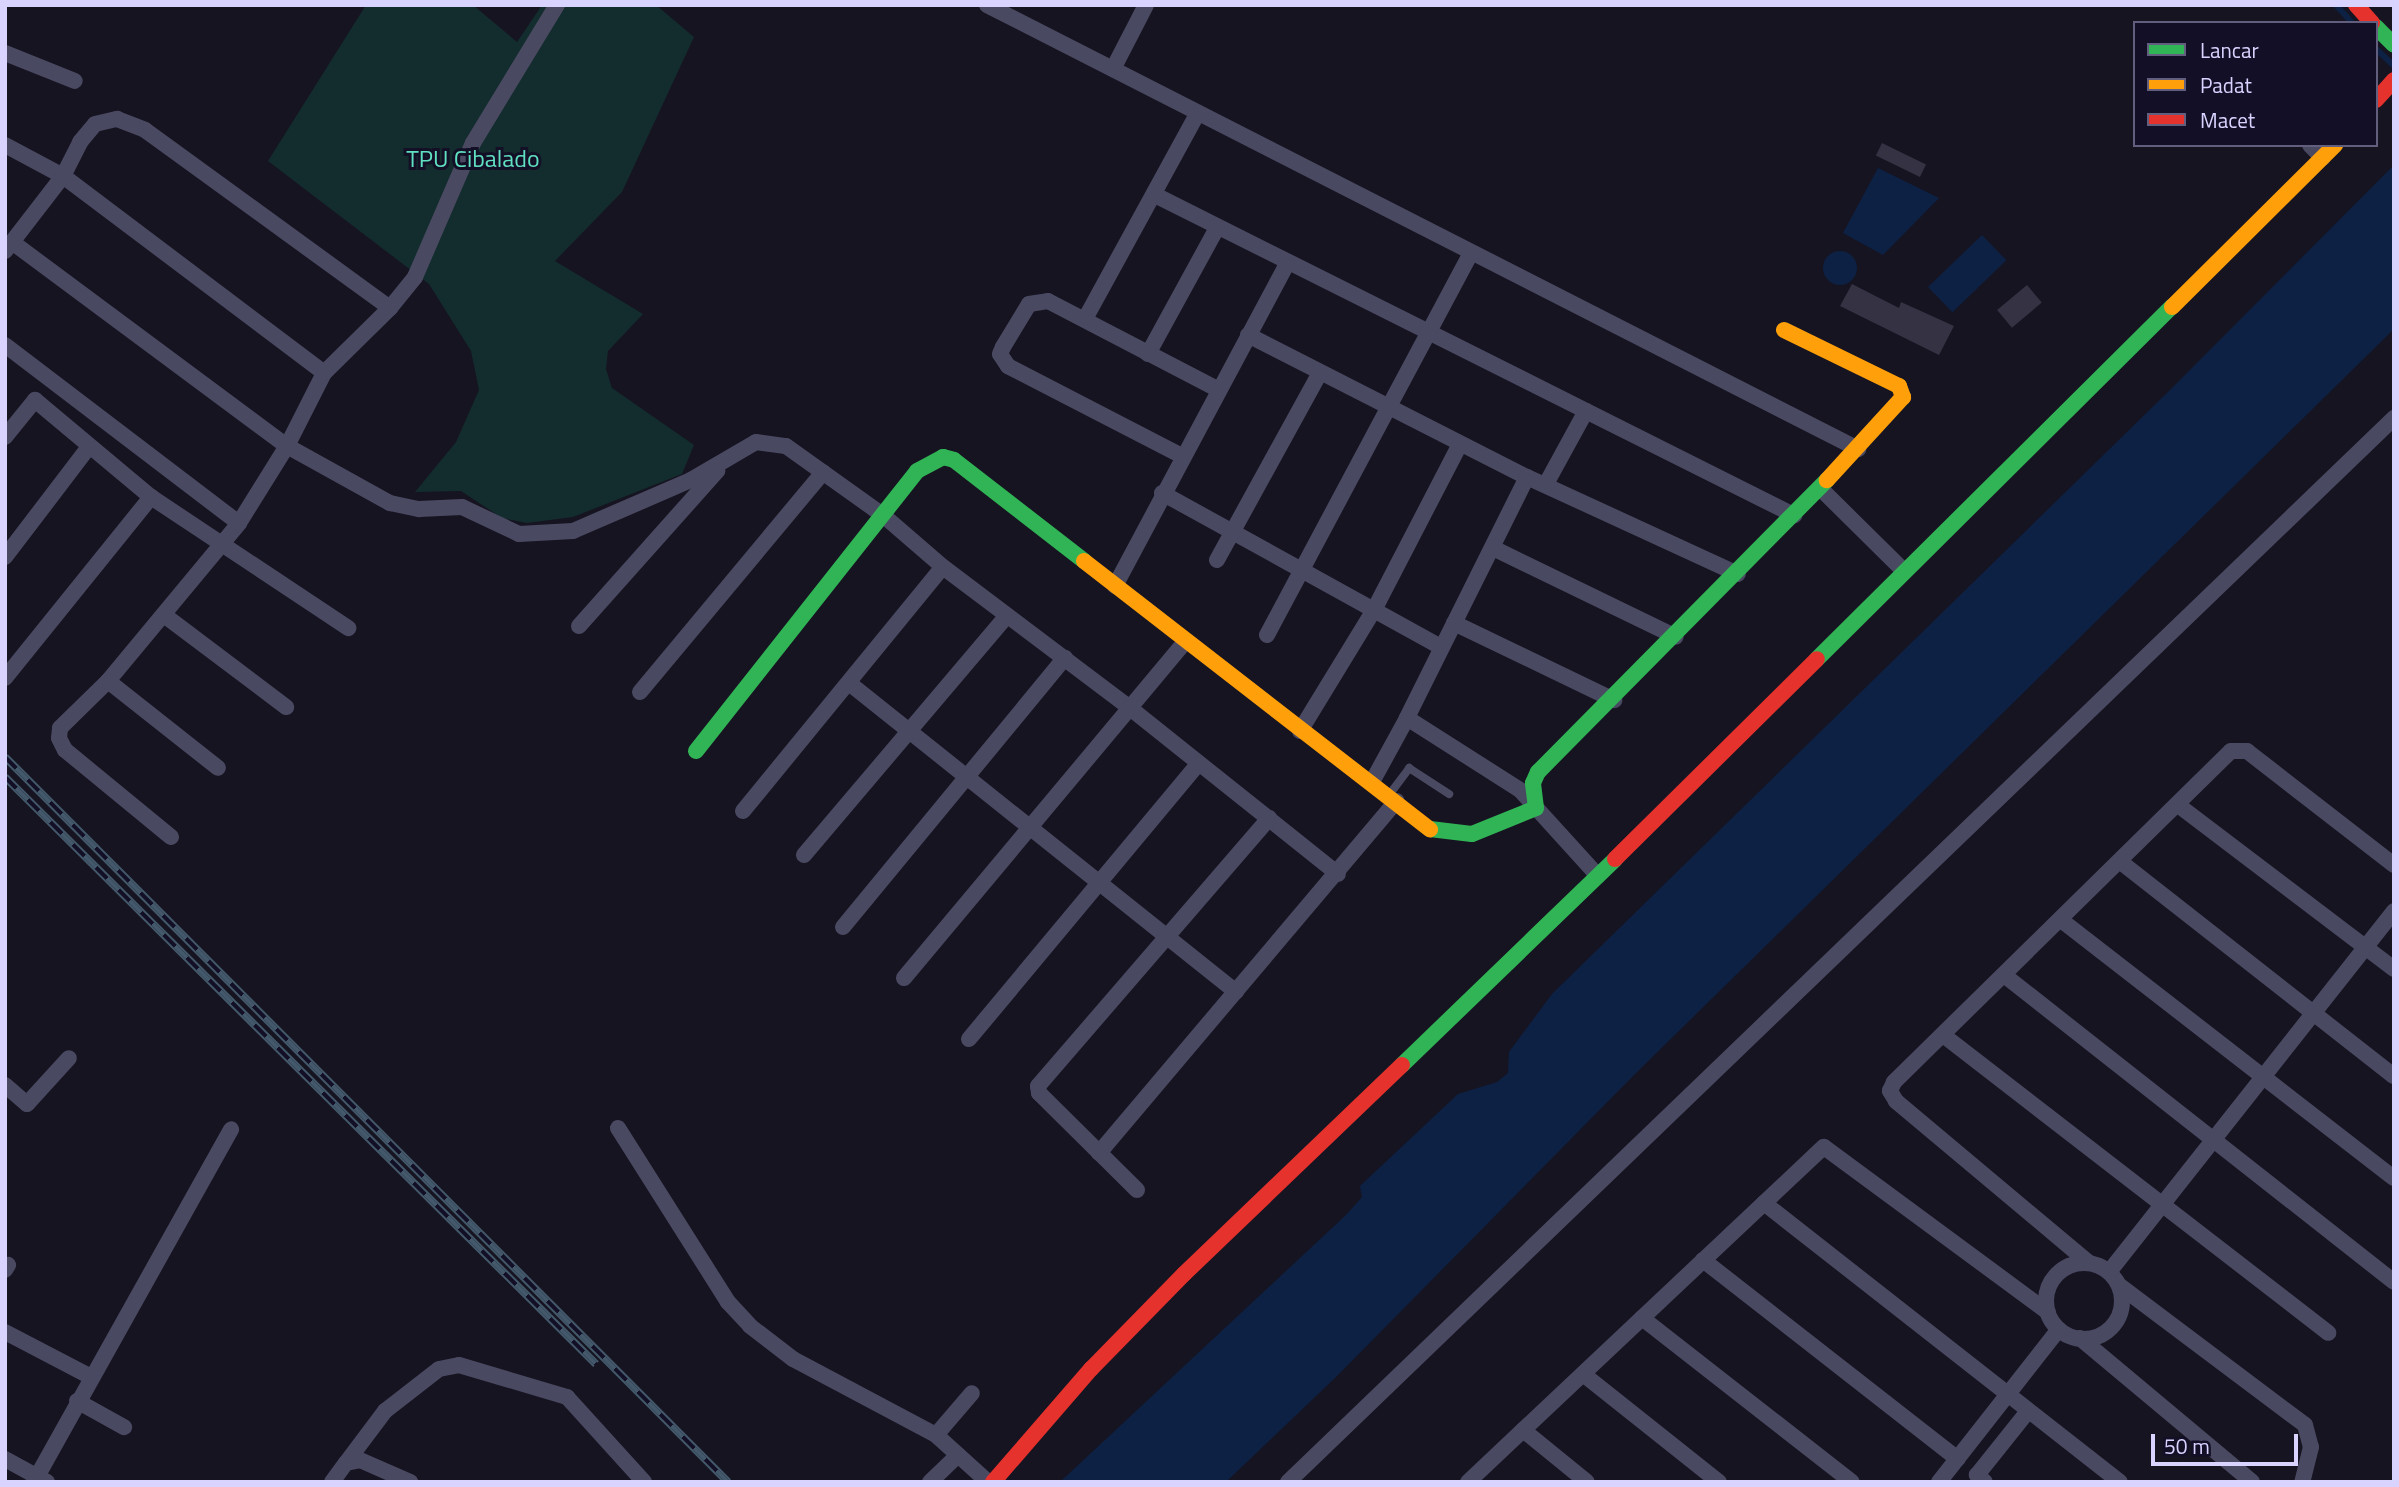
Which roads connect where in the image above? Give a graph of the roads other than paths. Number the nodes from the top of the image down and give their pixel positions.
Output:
1 (557, 5) edge
2 (987, 5) edge
3 (1146, 5) edge
4 (2356, 5) edge
5 (2370, 21) edge
6 (2378, 29) edge
7 (2394, 45) edge
8 (5, 53) edge
9 (1114, 69) junction
10 (2394, 80) edge
11 (75, 81) dead end
12 (2378, 98) edge
13 (1198, 113) junction
14 (5, 145) edge
15 (2312, 147) edge
16 (2333, 147) edge
17 (2323, 158) junction
18 (63, 176) junction
19 (1156, 195) junction
20 (1217, 228) junction
21 (9, 246) edge
22 (1471, 253) junction
23 (1287, 264) junction
24 (390, 308) junction
25 (1085, 319) junction
26 (1784, 330) dead end
27 (1429, 332) junction
28 (1248, 335) junction
29 (5, 345) edge
30 (1148, 354) junction
31 (324, 373) junction
32 (1320, 373) junction
33 (44, 376) junction
34 (1217, 389) junction
35 (35, 400) junction
36 (1390, 408) junction
37 (1586, 411) junction
38 (2394, 418) edge
39 (7, 429) edge
40 (1460, 444) junction
41 (287, 446) junction
42 (88, 449) junction
43 (1858, 449) junction
44 (1182, 456) junction
45 (723, 463) junction
46 (823, 472) junction
47 (1527, 477) junction
48 (1546, 484) junction
49 (1820, 488) junction
50 (1161, 493) junction
51 (151, 497) junction
52 (1794, 515) junction
53 (884, 516) junction
54 (239, 523) junction
55 (1232, 532) junction
56 (223, 543) junction
57 (1493, 548) junction
58 (5, 557) edge
59 (1217, 560) dead end
60 (943, 567) junction
61 (1303, 570) junction
62 (1903, 570) junction
63 (1738, 574) junction
64 (1115, 586) junction
65 (1374, 610) junction
66 (164, 615) junction
67 (1007, 616) junction
68 (1454, 623) junction
69 (579, 626) dead end
70 (348, 628) dead end
71 (1267, 635) dead end
72 (1676, 637) junction
73 (1185, 642) junction
74 (1441, 648) junction
75 (1065, 658) junction
76 (5, 678) edge
77 (108, 681) junction
78 (849, 683) junction
79 (640, 692) dead end
80 (1614, 700) junction
81 (286, 707) dead end
82 (1130, 708) junction
83 (1407, 718) junction
84 (1300, 731) junction
85 (907, 732) junction
86 (696, 751) dead end
87 (1198, 764) junction
88 (218, 768) dead end
89 (967, 778) junction
90 (1372, 782) junction
91 (1449, 794) dead end
92 (1393, 798) junction
93 (2178, 804) junction
94 (1536, 808) junction
95 (743, 811) dead end
96 (1269, 818) junction
97 (1032, 828) junction
98 (171, 837) dead end
99 (804, 855) dead end
100 (2122, 863) junction
101 (2394, 865) edge
102 (1338, 874) junction
103 (1598, 876) junction
104 (1101, 886) junction
105 (2394, 911) edge
106 (2061, 920) junction
107 (843, 927) dead end
108 (1165, 938) junction
109 (2366, 948) junction
110 (2394, 969) edge
111 (2004, 975) junction
112 (904, 978) dead end
113 (1236, 992) junction
114 (2315, 1015) junction
115 (1943, 1035) junction
116 (969, 1039) dead end
117 (69, 1058) dead end
118 (2394, 1076) edge
119 (2264, 1081) junction
120 (5, 1085) edge
121 (618, 1128) dead end
122 (231, 1129) dead end
123 (2214, 1143) junction
124 (1099, 1153) junction
125 (2394, 1178) edge
126 (1138, 1190) dead end
127 (1764, 1203) junction
128 (2162, 1205) junction
129 (1703, 1260) junction
130 (2090, 1263) junction
131 (2109, 1272) junction
132 (2394, 1282) edge
133 (2120, 1286) junction
134 (2048, 1312) junction
135 (1642, 1318) junction
136 (2059, 1329) junction
137 (5, 1332) edge
138 (2328, 1333) dead end
139 (2080, 1338) junction
140 (1583, 1374) junction
141 (91, 1377) junction
142 (972, 1394) dead end
143 (2006, 1394) junction
144 (77, 1401) junction
145 (2028, 1411) junction
146 (124, 1427) dead end
147 (1523, 1430) junction
148 (936, 1435) junction
149 (958, 1455) junction
150 (5, 1459) edge
151 (1958, 1459) junction
152 (346, 1463) junction
153 (39, 1480) edge
154 (332, 1482) edge
155 (410, 1482) edge
156 (644, 1482) edge
157 (930, 1482) edge
158 (990, 1482) edge
159 (1287, 1482) edge
160 (1468, 1482) edge
161 (1587, 1482) edge
162 (1719, 1482) edge
163 (1852, 1482) edge
164 (1939, 1482) edge
165 (1985, 1482) edge
166 (2120, 1482) edge
167 (2252, 1482) edge
168 (2302, 1482) edge

1 - 24 street
2 - 9 street
3 - 9 street
4 - 5 street
6 - 7 street
8 - 11 street
9 - 13 street
10 - 12 street
13 - 19 street
13 - 22 street
14 - 18 street
15 - 17 street
16 - 17 street
17 - 62 street
18 - 21 street
18 - 24 street
18 - 31 street
19 - 20 street
19 - 25 street
20 - 23 street
20 - 30 street
21 - 41 street
22 - 27 street
22 - 43 street
23 - 27 street
23 - 28 street
24 - 31 street
25 - 30 street
25 - 44 street
26 - 43 street
27 - 36 street
27 - 37 street
28 - 32 street
28 - 34 street
29 - 33 street
30 - 34 street
31 - 41 street
32 - 36 street
32 - 55 street
33 - 35 street
33 - 54 street
34 - 44 street
35 - 39 street
35 - 42 street
36 - 40 street
36 - 61 street
37 - 48 street
37 - 52 street
38 - 159 street
40 - 47 street
40 - 65 street
41 - 45 street
41 - 54 street
42 - 51 street
42 - 58 street
43 - 49 street
44 - 50 street
45 - 46 street
45 - 69 street
46 - 53 street
46 - 79 street
47 - 48 street
47 - 57 street
48 - 63 street
49 - 52 street
49 - 62 street
50 - 55 street
50 - 64 street
51 - 56 street
51 - 76 street
52 - 63 street
53 - 60 street
53 - 64 street
53 - 86 street
54 - 56 street
55 - 59 street
55 - 61 street
56 - 66 street
56 - 70 street
57 - 68 street
57 - 72 street
60 - 67 street
60 - 78 street
61 - 65 street
61 - 71 street
62 - 103 street
63 - 72 street
64 - 73 street
65 - 74 street
65 - 84 street
66 - 77 street
66 - 81 street
67 - 75 street
67 - 85 street
68 - 74 street
68 - 80 street
72 - 80 street
73 - 82 street
73 - 84 street
74 - 83 street
75 - 82 street
75 - 89 street
77 - 88 street
77 - 98 street
78 - 85 street
78 - 95 street
80 - 94 street
82 - 87 street
82 - 97 street
83 - 90 street
83 - 94 street
84 - 90 street
85 - 89 street
85 - 99 street
87 - 96 street
87 - 104 street
89 - 97 street
89 - 107 street
90 - 92 street
91 - 92 lane
92 - 94 street
92 - 102 street
93 - 100 street
93 - 101 street
93 - 109 street
94 - 103 street
96 - 102 street
96 - 108 street
97 - 104 street
97 - 112 street
100 - 106 street
100 - 114 street
102 - 113 street
103 - 158 street
104 - 108 street
104 - 116 street
105 - 109 street
106 - 111 street
106 - 119 street
108 - 113 street
108 - 124 street
109 - 110 street
109 - 114 street
111 - 115 street
111 - 123 street
113 - 124 street
114 - 118 street
114 - 119 street
115 - 128 street
115 - 130 street
117 - 120 street
119 - 123 street
119 - 125 street
121 - 148 street
122 - 141 street
123 - 128 street
123 - 132 street
124 - 126 street
127 - 129 street
127 - 134 street
127 - 143 street
128 - 131 street
128 - 138 street
129 - 135 street
129 - 151 street
130 - 131 street
130 - 134 street
131 - 133 street
133 - 139 street
133 - 168 street
134 - 136 street
135 - 140 street
135 - 163 street
136 - 139 street
136 - 143 street
137 - 141 street
139 - 167 street
140 - 147 street
140 - 162 street
141 - 144 street
142 - 148 street
143 - 145 street
143 - 151 street
144 - 146 street
144 - 153 street
145 - 165 street
145 - 166 street
147 - 160 street
147 - 161 street
148 - 149 street
149 - 157 street
149 - 158 street
150 - 153 street
151 - 164 street
152 - 154 street
152 - 155 street
152 - 156 street

